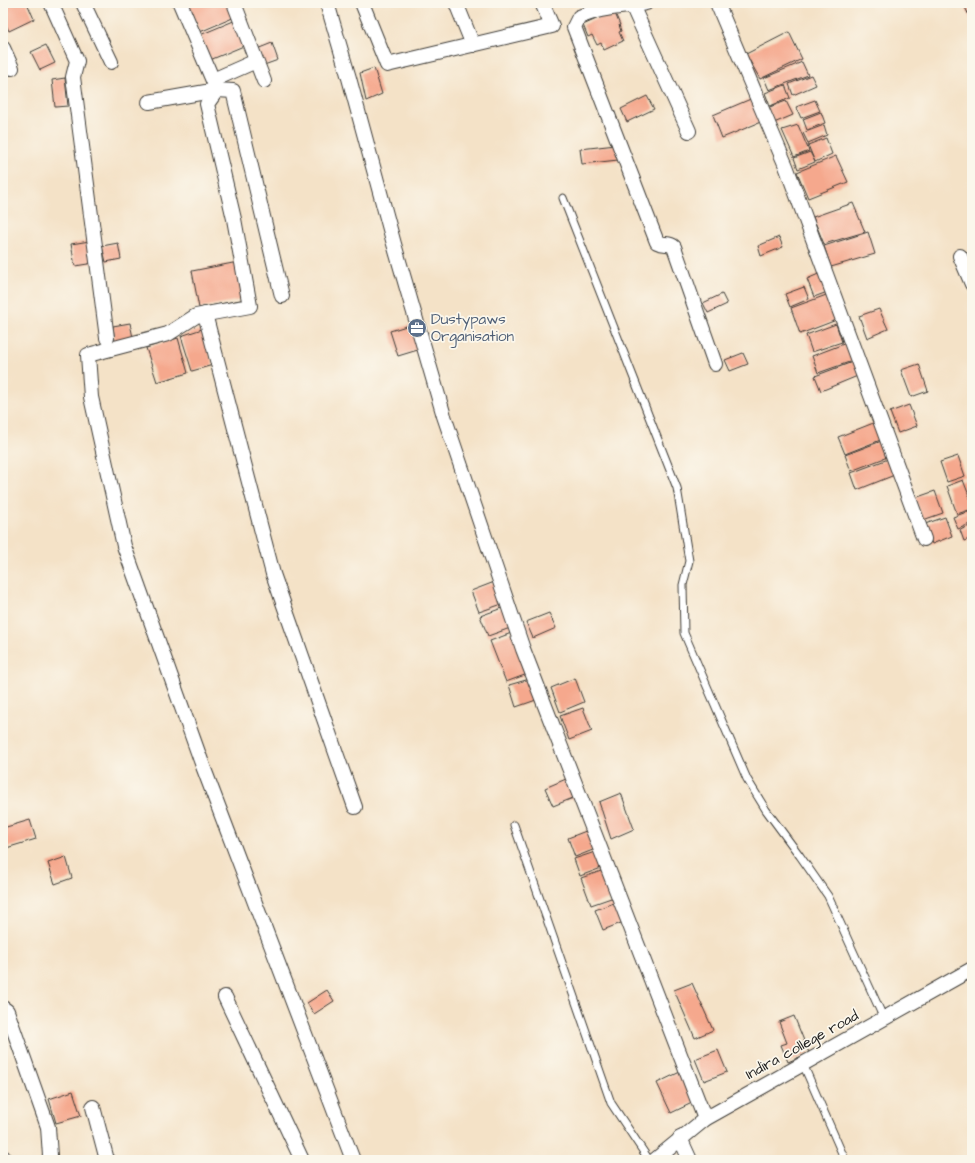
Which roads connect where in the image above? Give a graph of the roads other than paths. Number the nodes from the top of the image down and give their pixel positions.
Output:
1 (51, 3) edge
2 (83, 3) edge
3 (180, 3) edge
4 (234, 3) edge
5 (327, 3) edge
6 (362, 3) edge
7 (456, 3) edge
8 (542, 3) edge
9 (717, 3) edge
10 (637, 4) edge
11 (473, 45) junction
12 (3, 48) edge
13 (256, 61) junction
14 (111, 62) dead end
15 (12, 68) dead end
16 (264, 81) dead end
17 (215, 85) junction
18 (149, 102) dead end
19 (689, 131) dead end
20 (563, 198) dead end
21 (960, 256) dead end
22 (972, 284) edge
23 (282, 296) dead end
24 (205, 314) junction
25 (107, 338) dead end
26 (715, 364) dead end
27 (924, 538) dead end
28 (355, 807) dead end
29 (514, 825) dead end
30 (972, 968) edge
31 (225, 997) dead end
32 (3, 1008) edge
33 (884, 1019) junction
34 (803, 1064) junction
35 (93, 1107) dead end
36 (705, 1118) junction
37 (680, 1138) junction
38 (3, 1157) edge
39 (4, 1160) edge
40 (49, 1160) edge
41 (107, 1160) edge
42 (302, 1160) edge
43 (353, 1160) edge
44 (649, 1160) edge
45 (655, 1160) edge
46 (690, 1160) edge
47 (846, 1160) edge

1 - 25 street
2 - 14 street
3 - 17 street
4 - 13 street
5 - 36 street
6 - 11 street
7 - 11 street
8 - 11 street
9 - 27 street
10 - 19 street
10 - 26 street
12 - 15 street
13 - 16 street
13 - 17 street
17 - 18 street
17 - 23 street
17 - 24 street
20 - 33 lane
21 - 22 street
24 - 28 street
24 - 43 street
29 - 44 lane
30 - 33 street, Indira college road
31 - 42 street
32 - 40 street
33 - 34 street, Indira college road
34 - 36 street, Indira college road
34 - 47 lane
35 - 41 street
36 - 37 street, Indira college road
37 - 45 street, Indira college road
37 - 46 street
38 - 39 street

